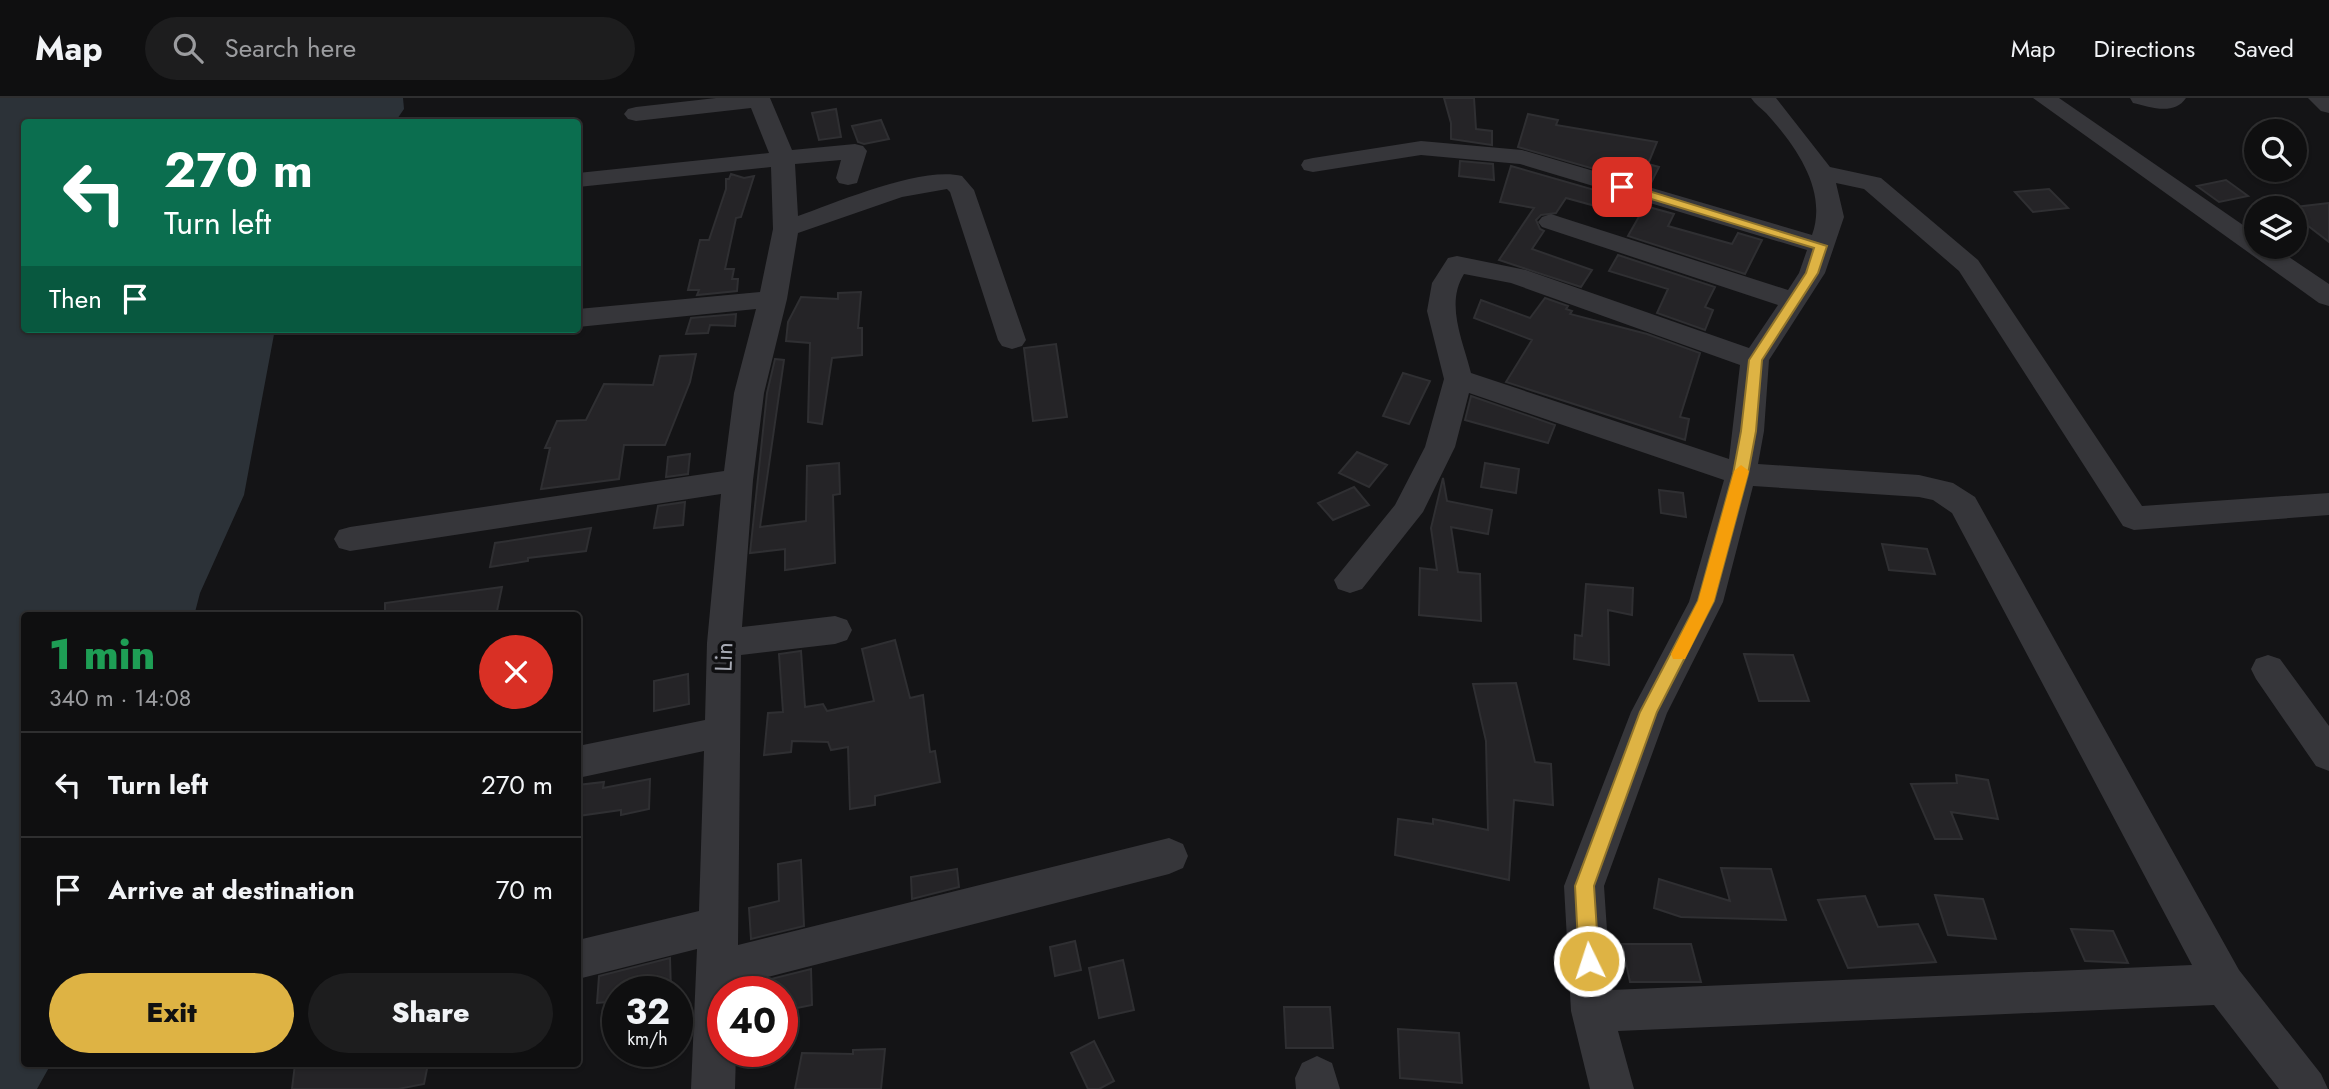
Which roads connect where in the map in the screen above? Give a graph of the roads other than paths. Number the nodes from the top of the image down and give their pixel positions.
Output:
1 (1762, 98) edge
2 (2044, 98) edge
3 (2141, 98) edge
4 (2175, 98) edge
5 (2319, 98) edge
6 (759, 99) edge
7 (2329, 106) edge
8 (636, 114) dead end
9 (783, 158) junction
10 (1313, 164) dead end
11 (1822, 173) junction
12 (848, 178) dead end
13 (581, 180) edge
14 (1551, 222) dead end
15 (786, 229) junction
16 (2244, 238) edge
17 (1821, 246) junction
18 (2275, 259) edge
19 (2329, 297) edge
20 (772, 299) junction
21 (1794, 301) junction
22 (581, 318) edge
23 (1012, 340) dead end
24 (1755, 360) junction
25 (1458, 379) junction
26 (1741, 474) junction
27 (738, 480) junction
28 (2329, 504) edge
29 (350, 539) dead end
30 (1350, 580) dead end
31 (835, 630) dead end
32 (724, 643) junction
33 (2268, 669) dead end
34 (723, 732) junction
35 (2329, 755) edge
36 (581, 761) edge
37 (1168, 856) dead end
38 (718, 925) junction
39 (581, 958) edge
40 (717, 970) junction
41 (2224, 984) junction
42 (1592, 1011) junction
43 (713, 1089) edge
44 (1612, 1089) edge
45 (2306, 1089) edge

1 - 11 street
2 - 16 street
3 - 4 street
5 - 7 street
6 - 8 street
6 - 9 street
9 - 12 street
9 - 13 street
9 - 15 street, Lin
10 - 17 street
11 - 17 street
11 - 28 street
14 - 21 street
15 - 20 street, Lin
15 - 23 street
17 - 21 street
18 - 19 street
20 - 22 street
20 - 27 street, Lin
21 - 24 street
24 - 25 street
24 - 26 street
25 - 26 street
25 - 30 street
26 - 41 street
26 - 42 street
27 - 29 street
27 - 32 street, Lin
31 - 32 street
32 - 34 street, Lin
33 - 35 street
34 - 36 street
34 - 38 street, Lin
37 - 40 street
38 - 39 street
38 - 40 street, Lin
40 - 43 street, Lin
41 - 42 street
41 - 45 street
42 - 44 street

